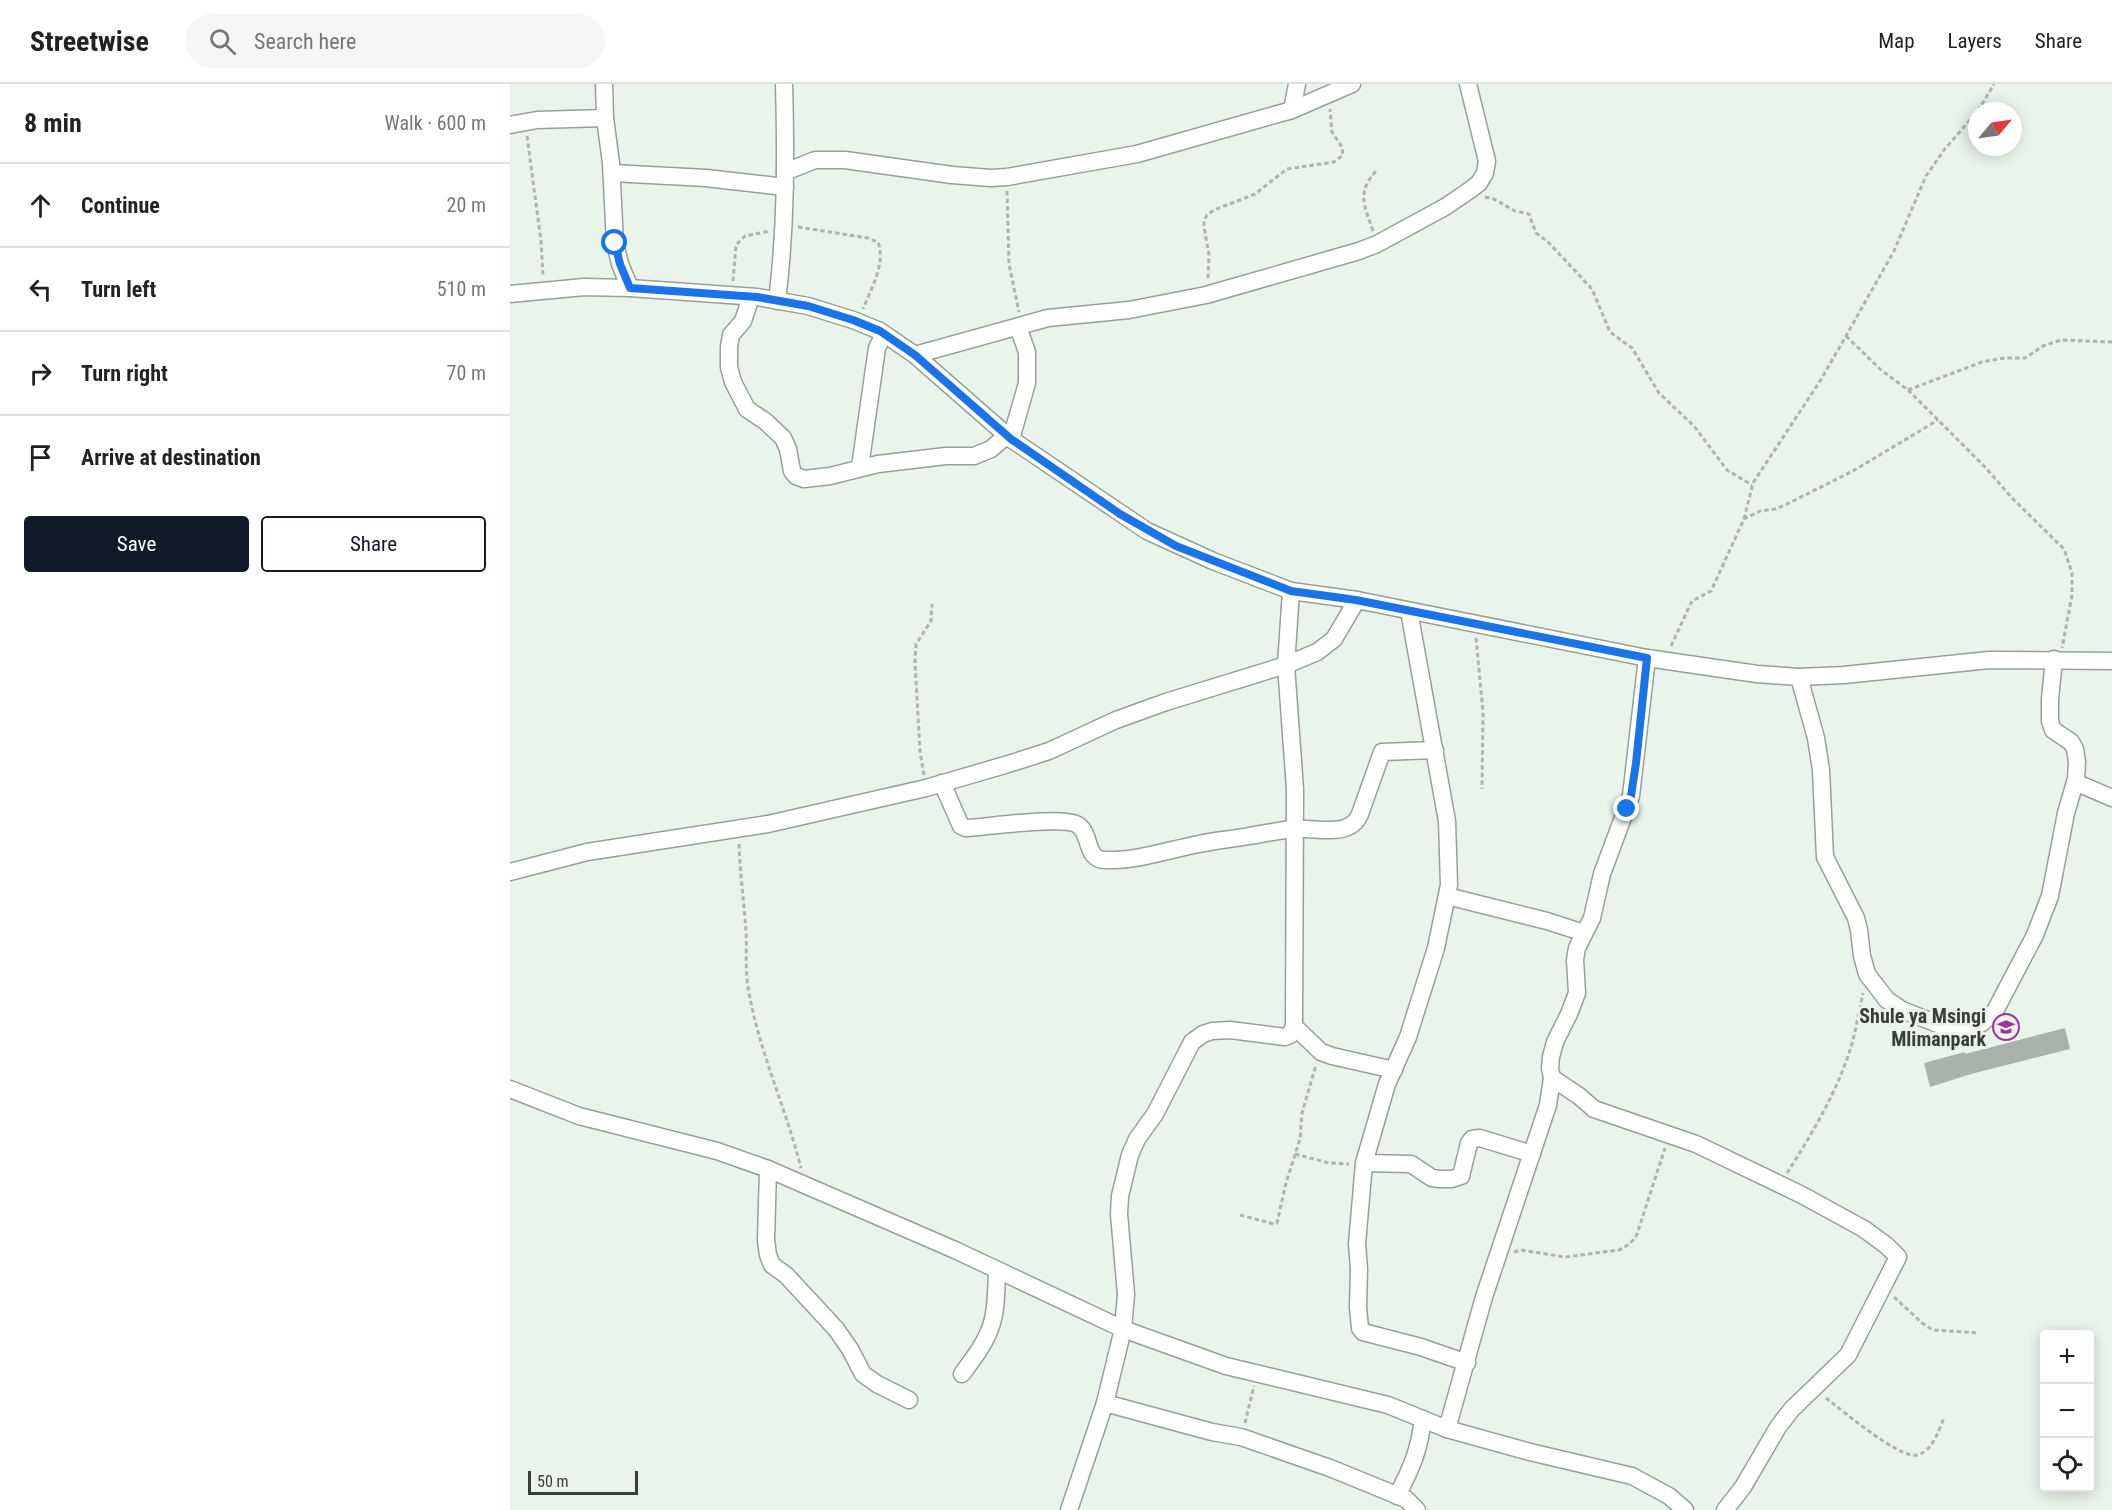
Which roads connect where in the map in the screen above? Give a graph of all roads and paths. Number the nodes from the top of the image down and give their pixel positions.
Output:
1 (604, 84) edge
2 (784, 84) edge
3 (1297, 84) edge
4 (1352, 84) edge
5 (1468, 84) edge
6 (1994, 84) edge
7 (1328, 96) junction
8 (1983, 102) edge
9 (1292, 110) junction
10 (605, 118) junction
11 (1968, 122) edge
12 (517, 123) edge
13 (1377, 170) dead end
14 (612, 173) junction
15 (1007, 177) junction
16 (785, 179) junction
17 (1466, 193) junction
18 (784, 227) junction
19 (1377, 244) junction
20 (630, 288) junction
21 (543, 290) junction
22 (510, 294) edge
23 (1206, 295) junction
24 (734, 296) junction
25 (751, 297) junction
26 (777, 301) junction
27 (858, 322) junction
28 (1020, 326) junction
29 (884, 334) junction
30 (1846, 336) junction
31 (2112, 342) edge
32 (915, 355) junction
33 (1908, 390) junction
34 (1938, 420) junction
35 (1009, 437) junction
36 (860, 467) junction
37 (1752, 485) junction
38 (1744, 519) junction
39 (1291, 591) junction
40 (1356, 600) junction
41 (932, 604) dead end
42 (1409, 611) junction
43 (1474, 624) junction
44 (2057, 659) junction
45 (1656, 660) junction
46 (2112, 660) edge
47 (1286, 665) junction
48 (1799, 676) junction
49 (1435, 750) junction
50 (2075, 782) junction
51 (934, 786) junction
52 (1482, 789) dead end
53 (2112, 798) edge
54 (739, 828) junction
55 (1294, 829) junction
56 (510, 873) edge
57 (1447, 896) junction
58 (1584, 933) junction
59 (1867, 974) junction
60 (1294, 1026) junction
61 (1321, 1052) junction
62 (1394, 1070) junction
63 (1552, 1078) junction
64 (510, 1089) edge
65 (1670, 1135) junction
66 (1295, 1154) junction
67 (1533, 1154) junction
68 (1364, 1163) junction
69 (768, 1169) junction
70 (1779, 1184) junction
71 (806, 1185) junction
72 (1240, 1215) dead end
73 (1496, 1258) junction
74 (998, 1270) junction
75 (1883, 1287) junction
76 (1123, 1329) junction
77 (1979, 1333) dead end
78 (1467, 1363) junction
79 (962, 1374) dead end
80 (1257, 1374) junction
81 (1813, 1388) junction
82 (909, 1400) dead end
83 (1105, 1403) junction
84 (1944, 1418) dead end
85 (1423, 1419) junction
86 (1447, 1429) junction
87 (1241, 1437) junction
88 (1397, 1496) junction
89 (1069, 1510) edge
90 (1417, 1510) edge
91 (1685, 1510) edge
92 (1725, 1510) edge

1 - 10 street
2 - 16 street
3 - 9 street
4 - 7 street
5 - 17 street
6 - 8 path
7 - 9 street
7 - 23 path
9 - 15 street
10 - 12 street
10 - 14 street
11 - 30 path
12 - 21 path
13 - 19 path
14 - 16 street
14 - 20 street
15 - 16 street
15 - 28 path
16 - 18 street
17 - 19 street
17 - 37 path
18 - 24 path
18 - 26 street
18 - 27 path
19 - 23 street
20 - 21 street
20 - 24 street
21 - 22 street
23 - 28 street
24 - 25 street
25 - 26 street
25 - 36 street
26 - 27 street
27 - 29 street
28 - 32 street
28 - 35 street
29 - 32 street
29 - 36 street
30 - 33 path
30 - 37 path
31 - 33 path
32 - 35 street
33 - 34 path
34 - 38 path
34 - 44 path
35 - 36 street
35 - 39 street
37 - 38 path
38 - 45 path
39 - 40 street
39 - 47 street
40 - 42 street
40 - 47 street
41 - 51 path
42 - 43 street
42 - 49 street
43 - 45 street
43 - 52 path
44 - 46 street
44 - 48 street
44 - 50 street
45 - 48 street
45 - 58 street
47 - 51 street
47 - 55 street
48 - 59 street
49 - 55 street
49 - 57 street
50 - 53 street
50 - 59 street
51 - 54 street
51 - 55 street
54 - 56 street
54 - 71 path
55 - 60 street
57 - 58 street
57 - 62 street
58 - 63 street
59 - 70 path
60 - 61 street
60 - 76 street
61 - 62 street
61 - 66 path
62 - 68 street
63 - 65 street
63 - 67 street
64 - 69 street
65 - 70 street
65 - 73 path
66 - 68 path
66 - 72 path
67 - 68 street
67 - 73 street
68 - 78 street
69 - 71 street
69 - 82 street
70 - 75 street
71 - 74 street
73 - 78 street
74 - 76 street
74 - 79 street
75 - 77 path
75 - 81 street
76 - 80 street
76 - 83 street
78 - 86 street
80 - 85 street
80 - 87 path
81 - 84 path
81 - 92 street
83 - 87 street
83 - 89 street
85 - 86 street
85 - 88 street
86 - 91 street
87 - 88 street
88 - 90 street

